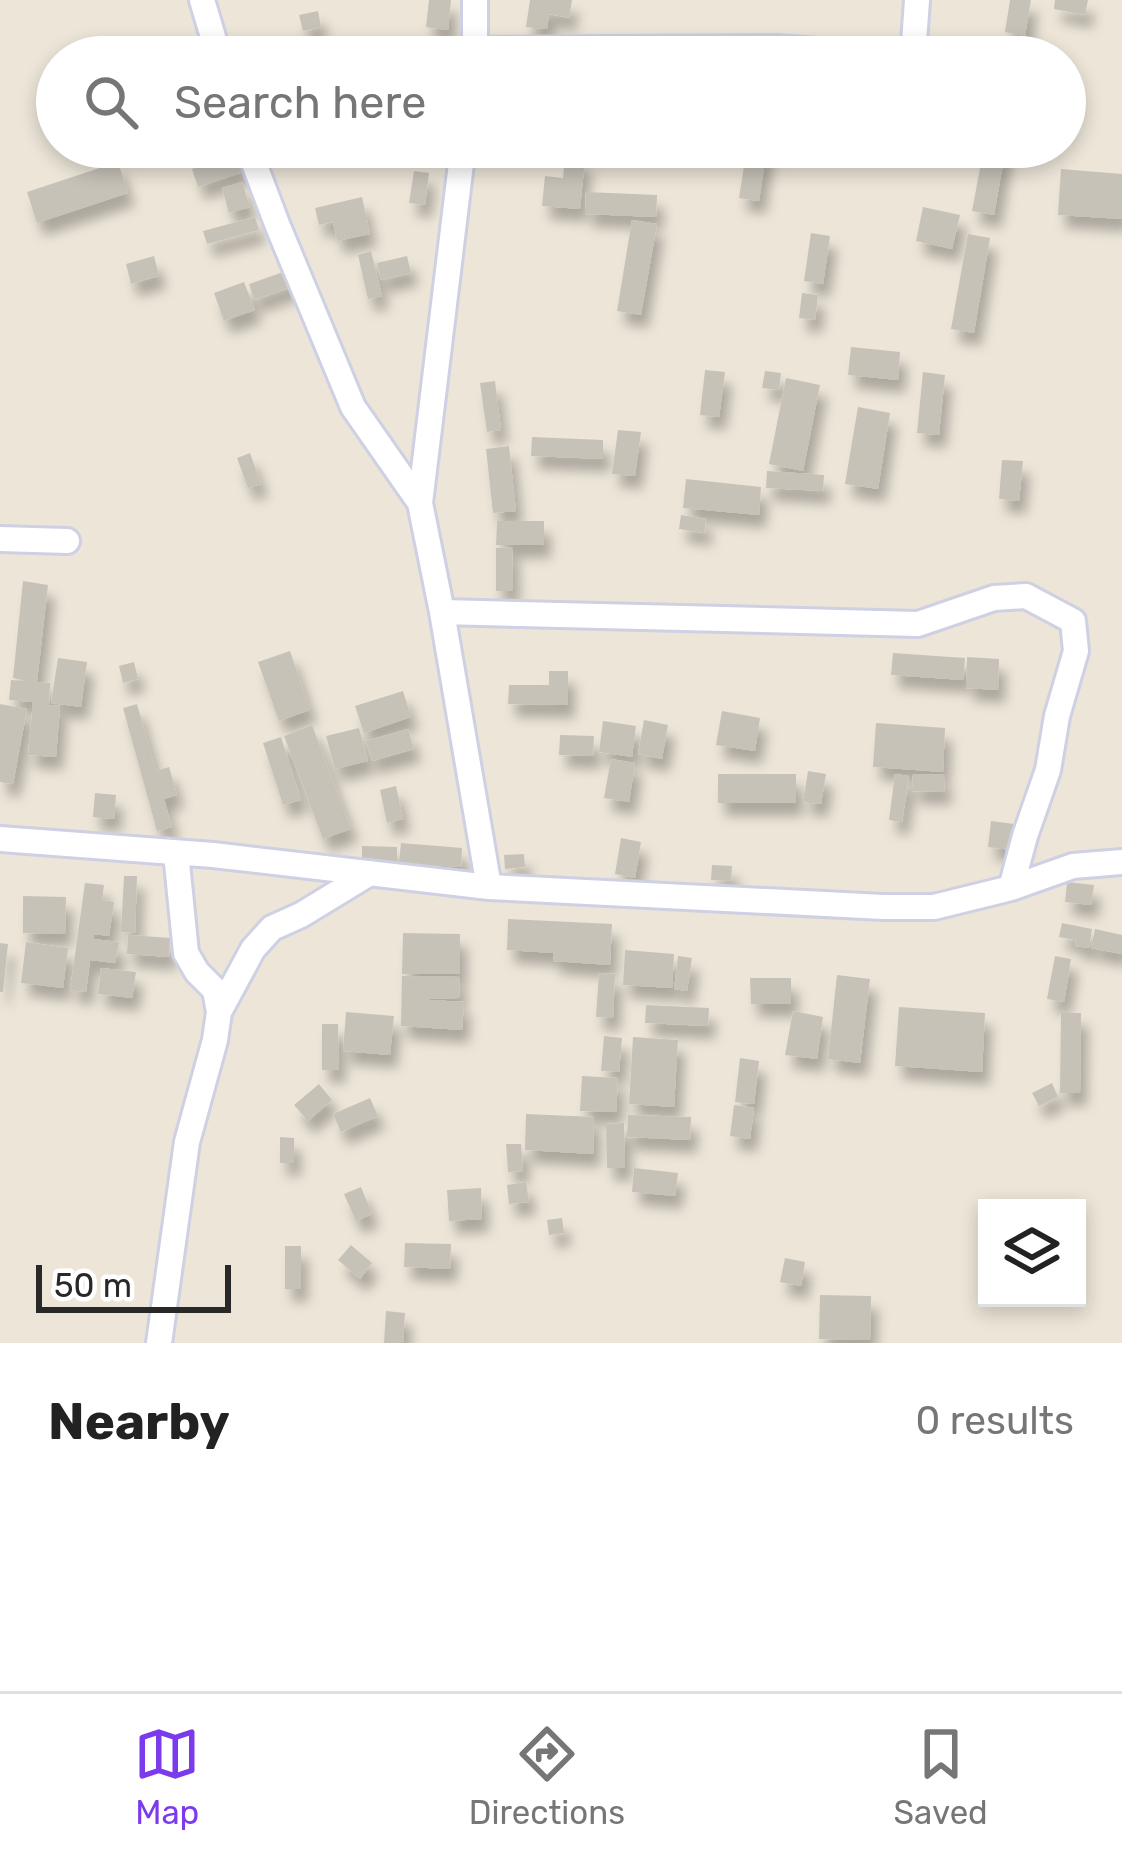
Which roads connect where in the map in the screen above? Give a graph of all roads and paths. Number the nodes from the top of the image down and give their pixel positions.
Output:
1 (202, 0) edge
2 (475, 0) edge
3 (917, 0) edge
4 (213, 36) edge
5 (475, 36) edge
6 (914, 36) edge
7 (256, 168) edge
8 (460, 168) edge
9 (420, 503) junction
10 (0, 539) edge
11 (67, 541) dead end
12 (442, 612) junction
13 (0, 839) edge
14 (176, 853) junction
15 (1122, 862) edge
16 (370, 873) junction
17 (489, 887) junction
18 (1011, 888) junction
19 (219, 1012) junction
20 (159, 1343) edge

1 - 4 street
2 - 5 street
3 - 6 street
7 - 9 street
8 - 9 street
9 - 12 street
10 - 11 street
12 - 17 street
12 - 18 street
13 - 14 street
14 - 16 street
14 - 19 street
15 - 18 street
16 - 17 street
16 - 19 street
17 - 18 street
19 - 20 street

